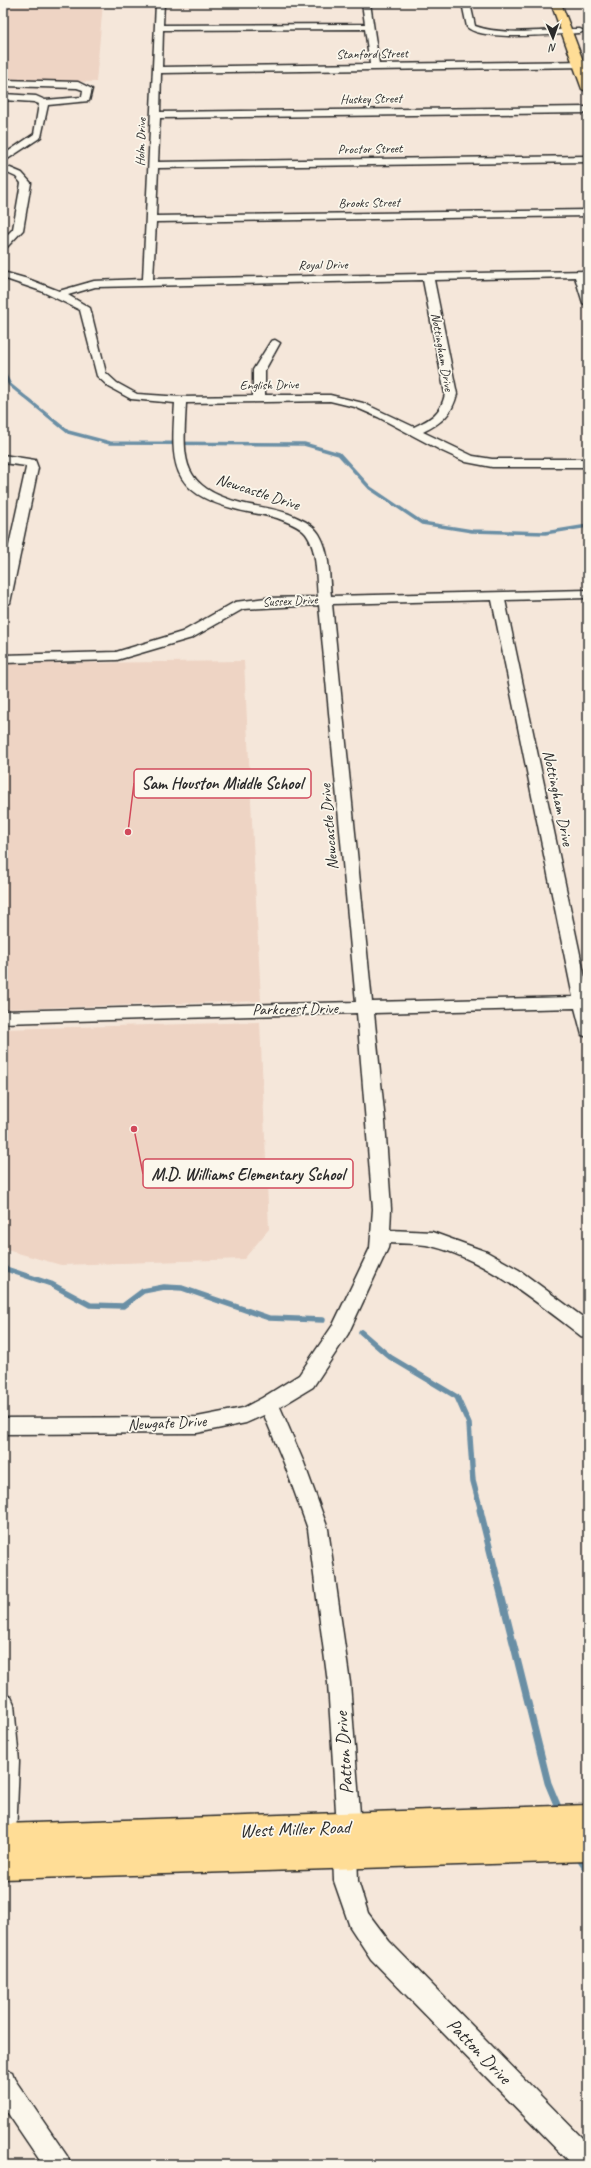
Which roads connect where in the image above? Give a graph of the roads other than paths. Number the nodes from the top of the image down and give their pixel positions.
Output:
1 (160, 3) edge
2 (366, 3) edge
3 (466, 3) edge
4 (556, 3) edge
5 (574, 17) dead end
6 (369, 26) junction
7 (159, 28) junction
8 (566, 31) junction
9 (581, 35) joint
10 (583, 64) edge
11 (375, 67) junction
12 (157, 70) junction
13 (3, 83) edge
14 (588, 89) edge
15 (3, 97) edge
16 (44, 103) junction
17 (588, 110) edge
18 (155, 115) junction
19 (3, 159) edge
20 (588, 159) edge
21 (153, 165) junction
22 (3, 168) edge
23 (588, 213) edge
24 (151, 219) junction
25 (3, 245) edge
26 (583, 274) edge
27 (3, 275) edge
28 (428, 277) junction
29 (148, 282) junction
30 (60, 294) junction
31 (588, 303) edge
32 (275, 343) dead end
33 (259, 399) junction
34 (181, 400) junction
35 (413, 432) junction
36 (3, 459) edge
37 (588, 463) edge
38 (588, 594) edge
39 (498, 596) junction
40 (325, 600) junction
41 (3, 603) edge
42 (3, 659) edge
43 (585, 1002) edge
44 (364, 1007) junction
45 (3, 1017) edge
46 (588, 1031) edge
47 (381, 1236) junction
48 (341, 1329) joint
49 (588, 1331) edge
50 (269, 1404) junction
51 (3, 1426) edge
52 (3, 1704) edge
53 (588, 1819) edge
54 (347, 1840) junction
55 (588, 1846) edge
56 (3, 1850) edge
57 (3, 2081) edge
58 (588, 2163) edge
59 (58, 2165) edge

1 - 7 street, Holm Drive
2 - 6 street
3 - 8 street
4 - 8 main road
5 - 9 main road
6 - 7 street
6 - 11 street
7 - 12 street, Holm Drive
8 - 9 street
8 - 10 main road
10 - 11 street, Stanford Street
10 - 14 main road
11 - 12 street, Stanford Street
12 - 18 street, Holm Drive
13 - 16 street
15 - 16 street
16 - 19 street
17 - 18 street, Huskey Street
18 - 21 street, Holm Drive
20 - 21 street, Proctor Street
21 - 24 street, Holm Drive
22 - 25 street
23 - 24 street, Brooks Street
24 - 29 street, Holm Drive
26 - 28 street, Royal Drive
26 - 31 street
27 - 30 street, English Drive
28 - 29 street, Royal Drive
28 - 35 street, Nottingham Drive
29 - 30 street, Royal Drive
30 - 34 street, English Drive
32 - 33 street
33 - 34 street, English Drive
33 - 35 street, English Drive
34 - 40 street, Newcastle Drive
35 - 37 street, English Drive
36 - 41 street
38 - 39 street, Sussex Drive
39 - 40 street, Sussex Drive
39 - 43 street, Nottingham Drive
40 - 42 street, Sussex Drive
40 - 44 street, Newcastle Drive
43 - 44 street, Parkcrest Drive
43 - 46 street, Nottingham Drive
44 - 45 street, Parkcrest Drive
44 - 47 street, Newcastle Drive
47 - 48 street, Newcastle Drive
47 - 49 street
48 - 50 street, Newgate Drive
50 - 51 street, Newgate Drive
50 - 54 street, Patton Drive
52 - 56 street
53 - 54 main road, West Miller Road
54 - 55 main road, West Miller Road
54 - 56 main road, West Miller Road
54 - 58 street, Patton Drive
57 - 59 street

